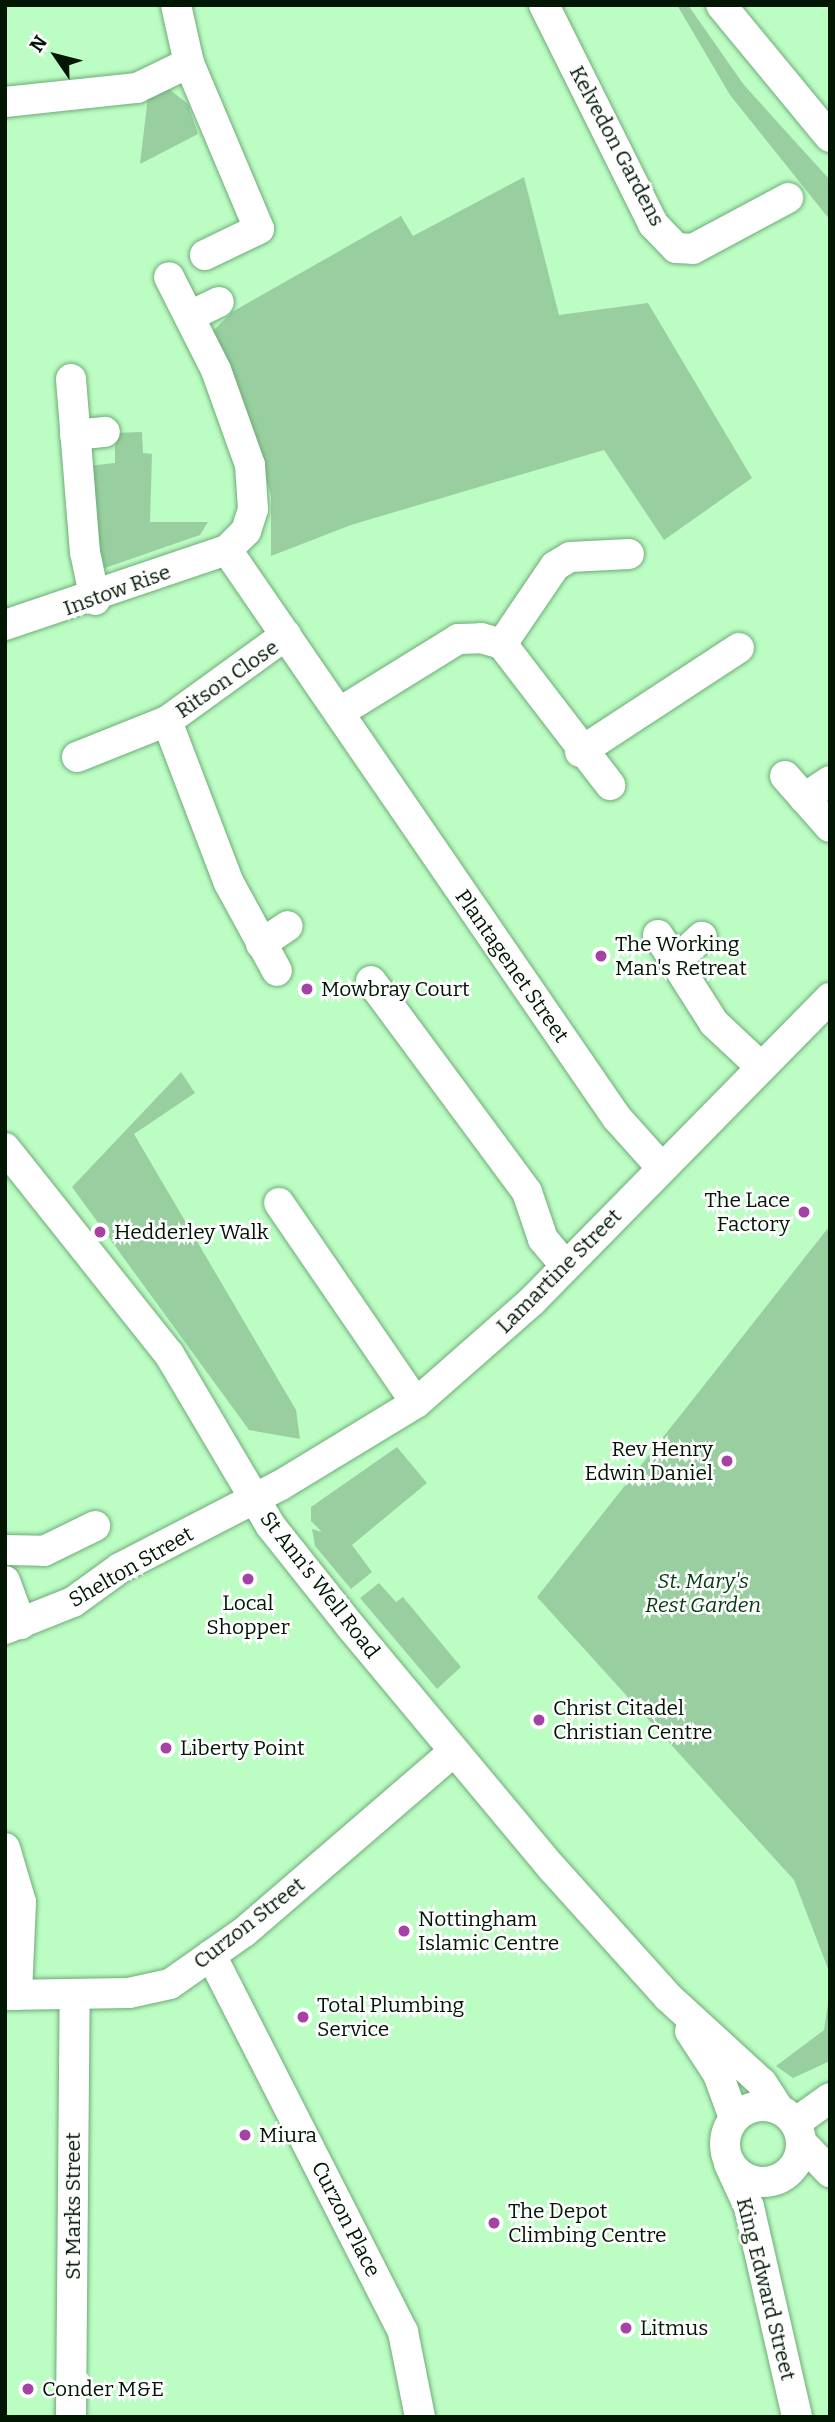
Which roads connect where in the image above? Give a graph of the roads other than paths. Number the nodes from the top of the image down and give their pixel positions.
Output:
1 (176, 5) edge
2 (544, 5) edge
3 (721, 5) edge
4 (189, 63) junction
5 (5, 102) edge
6 (830, 137) edge
7 (788, 198) dead end
8 (205, 256) dead end
9 (169, 277) dead end
10 (219, 302) dead end
11 (190, 316) junction
12 (71, 379) dead end
13 (105, 432) dead end
14 (75, 435) junction
15 (227, 550) junction
16 (629, 554) dead end
17 (95, 600) junction
18 (5, 625) edge
19 (286, 635) junction
20 (502, 644) junction
21 (738, 648) dead end
22 (340, 712) junction
23 (167, 721) junction
24 (580, 752) junction
25 (77, 757) dead end
26 (830, 781) edge
27 (610, 785) dead end
28 (830, 827) edge
29 (288, 926) dead end
30 (658, 935) dead end
31 (702, 937) dead end
32 (261, 944) junction
33 (677, 960) junction
34 (277, 971) dead end
35 (371, 981) dead end
36 (830, 998) edge
37 (761, 1067) junction
38 (5, 1148) edge
39 (661, 1167) junction
40 (279, 1203) dead end
41 (565, 1265) junction
42 (416, 1404) junction
43 (253, 1498) junction
44 (94, 1526) dead end
45 (5, 1549) edge
46 (5, 1581) edge
47 (13, 1627) edge
48 (453, 1752) junction
49 (5, 1848) edge
50 (211, 1955) junction
51 (11, 1995) edge
52 (75, 1996) junction
53 (668, 1997) junction
54 (830, 2098) edge
55 (734, 2118) junction
56 (792, 2124) junction
57 (729, 2164) junction
58 (830, 2172) edge
59 (71, 2417) edge
60 (420, 2417) edge
61 (797, 2417) edge

1 - 4 street
2 - 7 street, Kelvedon Gardens
3 - 6 street
4 - 5 street
4 - 8 street
9 - 11 street
10 - 11 street
11 - 15 street
12 - 14 street
13 - 14 street
14 - 17 street
15 - 17 street, Instow Rise
15 - 19 street, Plantagenet Street
16 - 20 street
17 - 18 street, Instow Rise
19 - 22 street, Plantagenet Street
19 - 23 street, Ritson Close
20 - 22 street
20 - 24 street
21 - 24 street
22 - 39 street, Plantagenet Street
23 - 25 street, Ritson Close
23 - 32 street, Ritson Close
24 - 27 street
26 - 28 street
29 - 32 street
30 - 33 street
31 - 33 street
32 - 34 street, Ritson Close
33 - 37 street
35 - 41 street
36 - 37 street, Lamartine Street
37 - 39 street, Lamartine Street
38 - 43 street, St Ann's Well Road
39 - 41 street, Lamartine Street
40 - 42 street
41 - 42 street, Lamartine Street
42 - 43 street, Lamartine Street
43 - 47 street, Shelton Street
43 - 48 street, St Ann's Well Road
44 - 45 street
46 - 47 street
48 - 50 street, Curzon Street
48 - 53 street, St Ann's Well Road
49 - 51 street
50 - 52 street, Curzon Street
50 - 60 street, Curzon Place
51 - 52 street, Curzon Street
52 - 59 street, St Marks Street
53 - 55 street, St Ann's Well Road
53 - 56 street, St Ann's Well Road
54 - 56 street
55 - 56 street
55 - 57 street
56 - 57 street
56 - 58 street, St Ann's Well Road
57 - 61 street, King Edward Street

